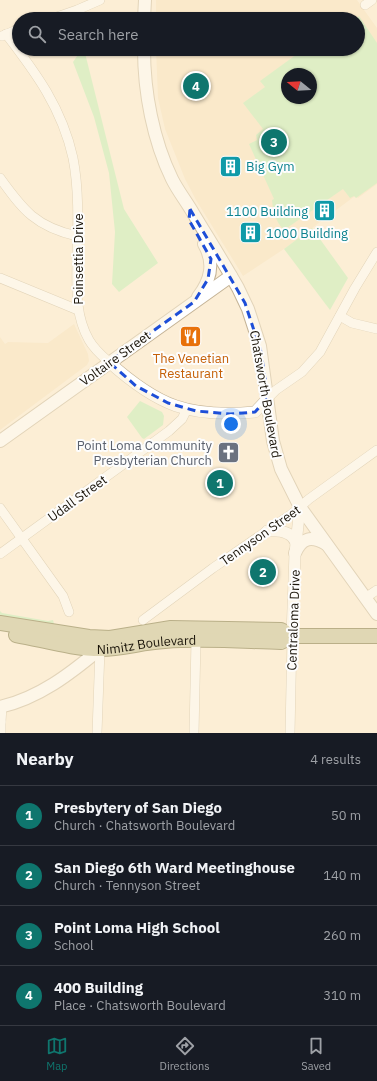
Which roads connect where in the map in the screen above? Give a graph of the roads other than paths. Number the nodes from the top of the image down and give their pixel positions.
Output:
1 (100, 0) edge
2 (145, 0) edge
3 (72, 12) edge
4 (144, 12) edge
5 (3, 35) edge
6 (12, 45) edge
7 (21, 56) edge
8 (145, 56) edge
9 (0, 178) edge
10 (190, 209) junction
11 (77, 236) junction
12 (377, 253) edge
13 (231, 276) junction
14 (0, 278) edge
15 (194, 302) junction
16 (78, 310) junction
17 (340, 316) junction
18 (377, 329) edge
19 (109, 362) junction
20 (268, 398) junction
21 (187, 409) junction
22 (0, 441) edge
23 (377, 450) edge
24 (300, 507) junction
25 (0, 508) edge
26 (267, 531) junction
27 (22, 538) junction
28 (326, 544) junction
29 (296, 548) junction
30 (0, 554) edge
31 (377, 590) edge
32 (365, 598) junction
33 (69, 612) dead end
34 (377, 614) edge
35 (143, 620) dead end
36 (0, 623) edge
37 (0, 632) edge
38 (292, 636) junction
39 (377, 636) edge
40 (196, 640) junction
41 (101, 644) junction
42 (1, 706) edge
43 (1, 722) edge
44 (1, 733) edge
45 (97, 733) edge
46 (194, 733) edge
47 (290, 733) edge

1 - 3 street
2 - 4 main road
5 - 6 street, Poinsettia Drive
7 - 11 street, Poinsettia Drive
8 - 10 main road, Chatsworth Boulevard
9 - 11 street
10 - 13 main road, Chatsworth Boulevard
10 - 15 main road
11 - 16 street, Poinsettia Drive
12 - 17 street
13 - 15 main road, Voltaire Street
13 - 20 main road, Chatsworth Boulevard
14 - 16 street
15 - 19 main road, Voltaire Street
16 - 19 street, Poinsettia Drive
17 - 18 street
17 - 20 street
19 - 21 street, Poinsettia Drive
19 - 22 main road, Voltaire Street
20 - 21 street, Poinsettia Drive
20 - 24 main road, Chatsworth Boulevard
21 - 27 street, Udall Street
23 - 24 street, Tennyson Street
24 - 26 street, Tennyson Street
24 - 28 main road, Chatsworth Boulevard
24 - 29 street, Centraloma Drive
25 - 27 street
26 - 29 street
26 - 35 street, Tennyson Street
27 - 30 street, Udall Street
27 - 33 street
28 - 29 main road
28 - 32 main road, Chatsworth Boulevard
29 - 38 street, Centraloma Drive
31 - 32 street
32 - 34 main road, Chatsworth Boulevard
36 - 41 main road, Nimitz Boulevard
37 - 41 main road, Nimitz Boulevard
38 - 39 main road, Nimitz Boulevard
38 - 40 main road, Nimitz Boulevard
38 - 41 main road, Nimitz Boulevard
38 - 47 street, Centraloma Drive
40 - 41 main road, Nimitz Boulevard
40 - 46 street
41 - 42 main road
41 - 45 street
42 - 43 street
43 - 44 street

